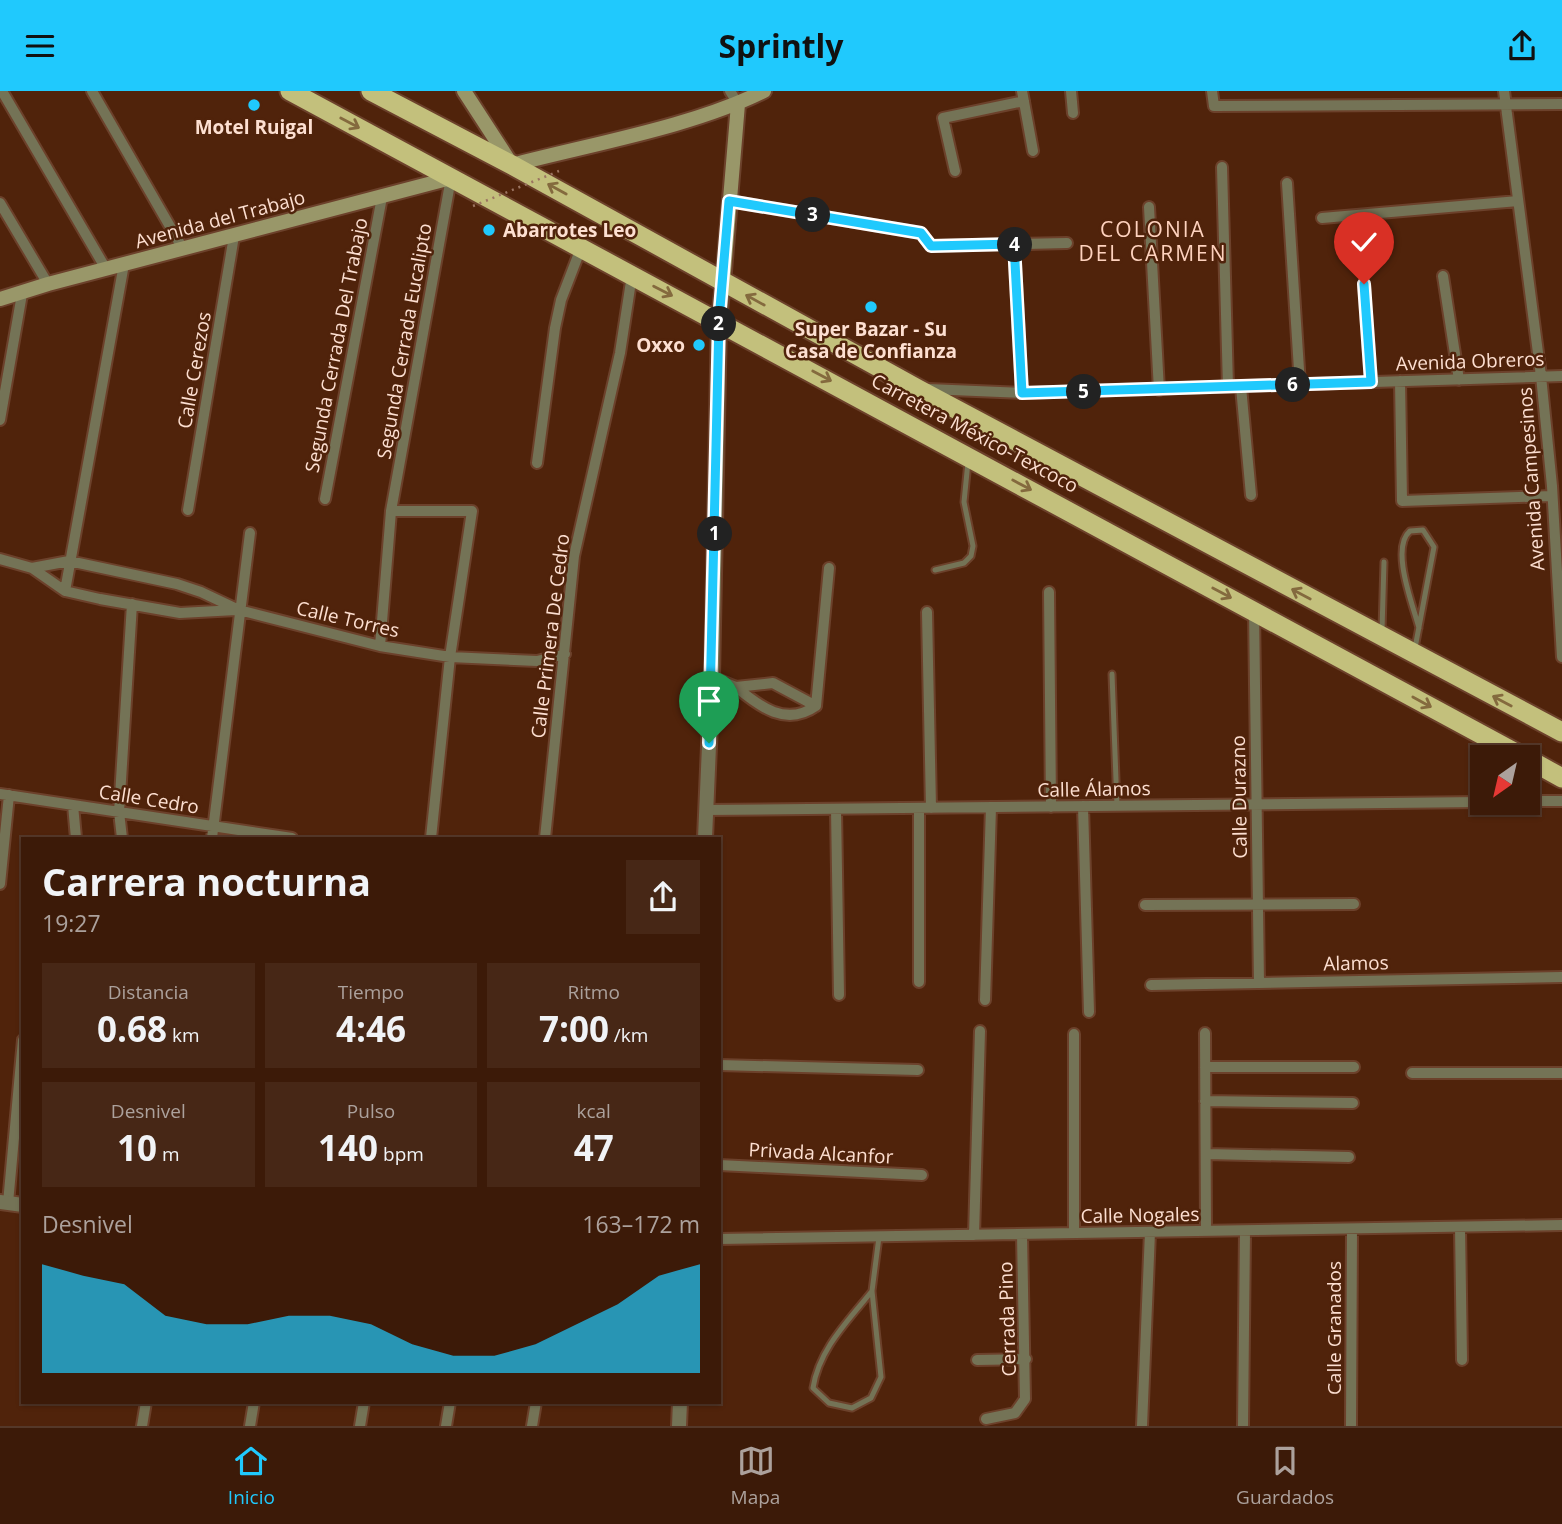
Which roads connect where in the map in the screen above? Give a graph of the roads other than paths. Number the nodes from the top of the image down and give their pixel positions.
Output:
1 (2, 91) edge
2 (92, 91) edge
3 (290, 91) edge
4 (371, 91) edge
5 (464, 91) edge
6 (764, 91) edge
7 (1071, 91) edge
8 (1212, 91) edge
9 (1504, 91) edge
10 (1023, 96) edge
11 (734, 98) edge
12 (1506, 104) junction
13 (1562, 104) edge
14 (1073, 113) dead end
15 (1033, 151) dead end
16 (512, 165) junction
17 (1222, 167) dead end
18 (955, 171) dead end
19 (451, 178) junction
20 (1287, 183) dead end
21 (382, 197) junction
22 (729, 201) junction
23 (1518, 201) junction
24 (0, 203) edge
25 (1149, 208) dead end
26 (1322, 218) dead end
27 (234, 236) junction
28 (1067, 243) dead end
29 (1014, 244) junction
30 (581, 248) junction
31 (183, 249) junction
32 (124, 264) junction
33 (106, 269) junction
34 (632, 275) junction
35 (1443, 276) dead end
36 (723, 283) junction
37 (48, 284) junction
38 (1364, 284) dead end
39 (22, 294) junction
40 (0, 299) edge
41 (719, 320) junction
42 (1541, 376) junction
43 (1562, 376) edge
44 (1400, 380) junction
45 (1459, 380) junction
46 (1371, 382) junction
47 (1300, 385) junction
48 (1228, 387) junction
49 (1241, 387) junction
50 (918, 389) junction
51 (1158, 390) junction
52 (1022, 393) junction
53 (0, 420) edge
54 (969, 456) junction
55 (537, 463) dead end
56 (1555, 489) edge
57 (1251, 495) dead end
58 (325, 499) dead end
59 (188, 509) dead end
60 (391, 511) junction
61 (250, 533) dead end
62 (0, 559) edge
63 (69, 561) junction
64 (1384, 562) dead end
65 (32, 568) junction
66 (829, 568) dead end
67 (935, 570) dead end
68 (65, 591) junction
69 (1049, 592) dead end
70 (1559, 597) edge
71 (132, 604) junction
72 (239, 610) junction
73 (1254, 610) junction
74 (927, 612) dead end
75 (1561, 626) edge
76 (1419, 628) junction
77 (1382, 637) junction
78 (380, 646) junction
79 (565, 654) junction
80 (1414, 655) junction
81 (450, 657) junction
82 (1562, 657) edge
83 (1112, 674) dead end
84 (712, 677) junction
85 (736, 687) junction
86 (816, 706) junction
87 (1562, 732) edge
88 (1503, 745) edge
89 (1540, 765) edge
90 (1562, 778) edge
91 (4, 795) edge
92 (1540, 801) edge
93 (1562, 801) edge
94 (1470, 802) edge
95 (73, 805) junction
96 (1257, 805) junction
97 (1083, 806) junction
98 (1116, 806) junction
99 (991, 807) junction
100 (1051, 807) junction
101 (919, 808) junction
102 (931, 808) junction
103 (835, 809) junction
104 (706, 810) junction
105 (118, 812) junction
106 (212, 832) edge
107 (76, 837) edge
108 (122, 837) edge
109 (279, 837) edge
110 (431, 837) edge
111 (545, 837) edge
112 (705, 837) edge
113 (0, 884) edge
114 (1354, 904) dead end
115 (1145, 905) dead end
116 (1258, 905) junction
117 (1562, 977) edge
118 (919, 982) dead end
119 (1259, 983) junction
120 (1151, 985) dead end
121 (839, 995) dead end
122 (985, 1000) dead end
123 (1089, 1012) dead end
124 (980, 1031) dead end
125 (1205, 1033) dead end
126 (1074, 1034) dead end
127 (21, 1065) edge
128 (721, 1065) edge
129 (1205, 1067) junction
130 (1354, 1067) dead end
131 (918, 1070) dead end
132 (1412, 1073) dead end
133 (1562, 1073) edge
134 (1205, 1101) junction
135 (1353, 1103) dead end
136 (1206, 1154) junction
137 (1349, 1157) dead end
138 (721, 1165) edge
139 (922, 1175) dead end
140 (10, 1203) edge
141 (1562, 1225) edge
142 (1460, 1227) junction
143 (1352, 1229) junction
144 (1206, 1231) junction
145 (1244, 1231) junction
146 (1150, 1232) junction
147 (1074, 1233) junction
148 (1022, 1234) junction
149 (974, 1235) junction
150 (879, 1237) junction
151 (721, 1239) edge
152 (872, 1291) junction
153 (1026, 1359) junction
154 (976, 1360) dead end
155 (1462, 1360) dead end
156 (146, 1404) edge
157 (254, 1404) edge
158 (364, 1404) edge
159 (450, 1404) edge
160 (536, 1404) edge
161 (680, 1404) edge
162 (986, 1419) dead end
163 (142, 1426) edge
164 (250, 1426) edge
165 (360, 1426) edge
166 (446, 1426) edge
167 (532, 1426) edge
168 (679, 1426) edge
169 (1142, 1426) edge
170 (1243, 1426) edge
171 (1351, 1426) edge

1 - 33 street
2 - 31 street
3 -> 19 highway, Carretera México-Texcoco
4 - 16 highway, Carretera México-Texcoco
5 - 16 main road
6 - 11 main road
7 - 14 street
8 - 12 street
9 - 12 street, Avenida Campesinos
10 - 15 street
10 - 18 street
11 - 16 main road
11 - 22 main road
12 - 13 street
12 - 23 street, Avenida Campesinos
36 -> 16 highway, Carretera México-Texcoco
17 - 48 street
19 - 21 main road, Avenida del Trabajo
19 - 30 highway, Carretera México-Texcoco
19 - 60 street, Segunda Cerrada Eucalipto
20 - 47 street
21 - 27 main road, Avenida del Trabajo
21 - 58 street, Segunda Cerrada Del Trabajo
22 - 29 street
22 - 36 main road
23 - 26 street
23 - 42 street, Avenida Campesinos
24 - 37 street
25 - 51 street
27 - 31 main road, Avenida del Trabajo
27 - 59 street, Calle Cerezos
28 - 29 street
29 - 52 street
30 - 34 highway, Carretera México-Texcoco
30 - 55 street
31 - 32 main road, Avenida del Trabajo
32 - 33 main road, Avenida del Trabajo
32 - 63 street
33 - 37 main road, Avenida del Trabajo
34 -> 41 highway, Carretera México-Texcoco
34 - 79 street, Calle Primera De Cedro
35 - 45 street
36 - 41 street
50 -> 36 highway, Carretera México-Texcoco
37 - 39 main road, Avenida del Trabajo
38 - 46 street
39 - 40 main road, Avenida del Trabajo
39 - 53 street
41 -> 54 highway, Carretera México-Texcoco
41 - 84 street
42 - 43 street, Avenida Obreros
42 - 45 street, Avenida Obreros
42 - 56 street, Avenida Campesinos
44 - 45 street, Avenida Obreros
44 - 46 street, Avenida Obreros
44 - 56 street
46 - 47 street, Avenida Obreros
47 - 49 street, Avenida Obreros
48 - 49 street, Avenida Obreros
48 - 51 street, Avenida Obreros
49 - 57 street
50 - 52 street, Avenida Obreros
77 -> 50 highway, Carretera México-Texcoco
51 - 52 street, Avenida Obreros
54 - 67 lane
54 -> 73 highway, Carretera México-Texcoco
56 - 70 street, Avenida Campesinos
60 - 78 street, Segunda Cerrada Eucalipto
60 - 81 street
61 - 72 street
62 - 65 street, Calle Torres
63 - 65 street, Calle Torres
63 - 68 street
63 - 72 street, Calle Torres
64 - 77 lane
65 - 68 street, Calle Torres
66 - 86 street
68 - 71 street, Calle Torres
69 - 100 street
70 - 75 street, Avenida Campesinos
71 - 72 street, Calle Torres
71 - 105 street
72 - 78 street, Calle Torres
72 - 106 street
73 -> 88 highway, Carretera México-Texcoco
73 - 96 street, Calle Durazno
74 - 102 street
75 - 82 street, Avenida Campesinos
76 - 76 lane
76 - 80 lane
77 - 80 highway, Carretera México-Texcoco
78 - 81 street, Calle Torres
79 - 81 street, Calle Torres
79 - 111 street, Calle Primera De Cedro
87 -> 80 highway, Carretera México-Texcoco
81 - 110 street
83 - 98 lane
84 - 85 street
84 - 104 street
85 - 86 street
85 - 86 street
89 - 90 highway, Carretera México-Texcoco
91 - 95 street, Calle Cedro
91 - 113 street
92 - 93 street
94 - 96 street, Calle Álamos
95 - 105 street, Calle Cedro
95 - 107 street
96 - 98 street, Calle Álamos
96 - 116 street, Calle Durazno
97 - 98 street, Calle Álamos
97 - 100 street, Calle Álamos
97 - 123 street
99 - 100 street, Calle Álamos
99 - 102 street, Calle Álamos
99 - 122 street
101 - 102 street, Calle Álamos
101 - 103 street, Calle Álamos
101 - 118 street
103 - 104 street, Calle Álamos
103 - 121 street
104 - 112 street
105 - 106 street, Calle Cedro
105 - 108 street
106 - 109 street, Calle Cedro
114 - 116 street
115 - 116 street
116 - 119 street, Calle Durazno
117 - 119 street, Alamos
119 - 120 street, Alamos
124 - 149 street
125 - 129 street
126 - 147 street
127 - 140 street
128 - 131 street
129 - 130 street
129 - 134 street
132 - 133 street
134 - 135 street
134 - 136 street
136 - 137 street
136 - 144 street
138 - 139 street, Privada Alcanfor
141 - 142 street, Calle Nogales
142 - 143 street, Calle Nogales
142 - 155 street
143 - 145 street, Calle Nogales
143 - 171 street, Calle Granados
144 - 145 street, Calle Nogales
144 - 146 street, Calle Nogales
145 - 170 street
146 - 147 street, Calle Nogales
146 - 169 street
147 - 148 street, Calle Nogales
148 - 149 street, Calle Nogales
148 - 153 street, Cerrada Pino
149 - 150 street, Calle Nogales
150 - 151 street, Calle Nogales
150 - 152 lane
152 - 152 lane
153 - 154 street
153 - 162 street, Cerrada Pino
156 - 163 street
157 - 164 street
158 - 165 street
159 - 166 street
160 - 167 street
161 - 168 street

